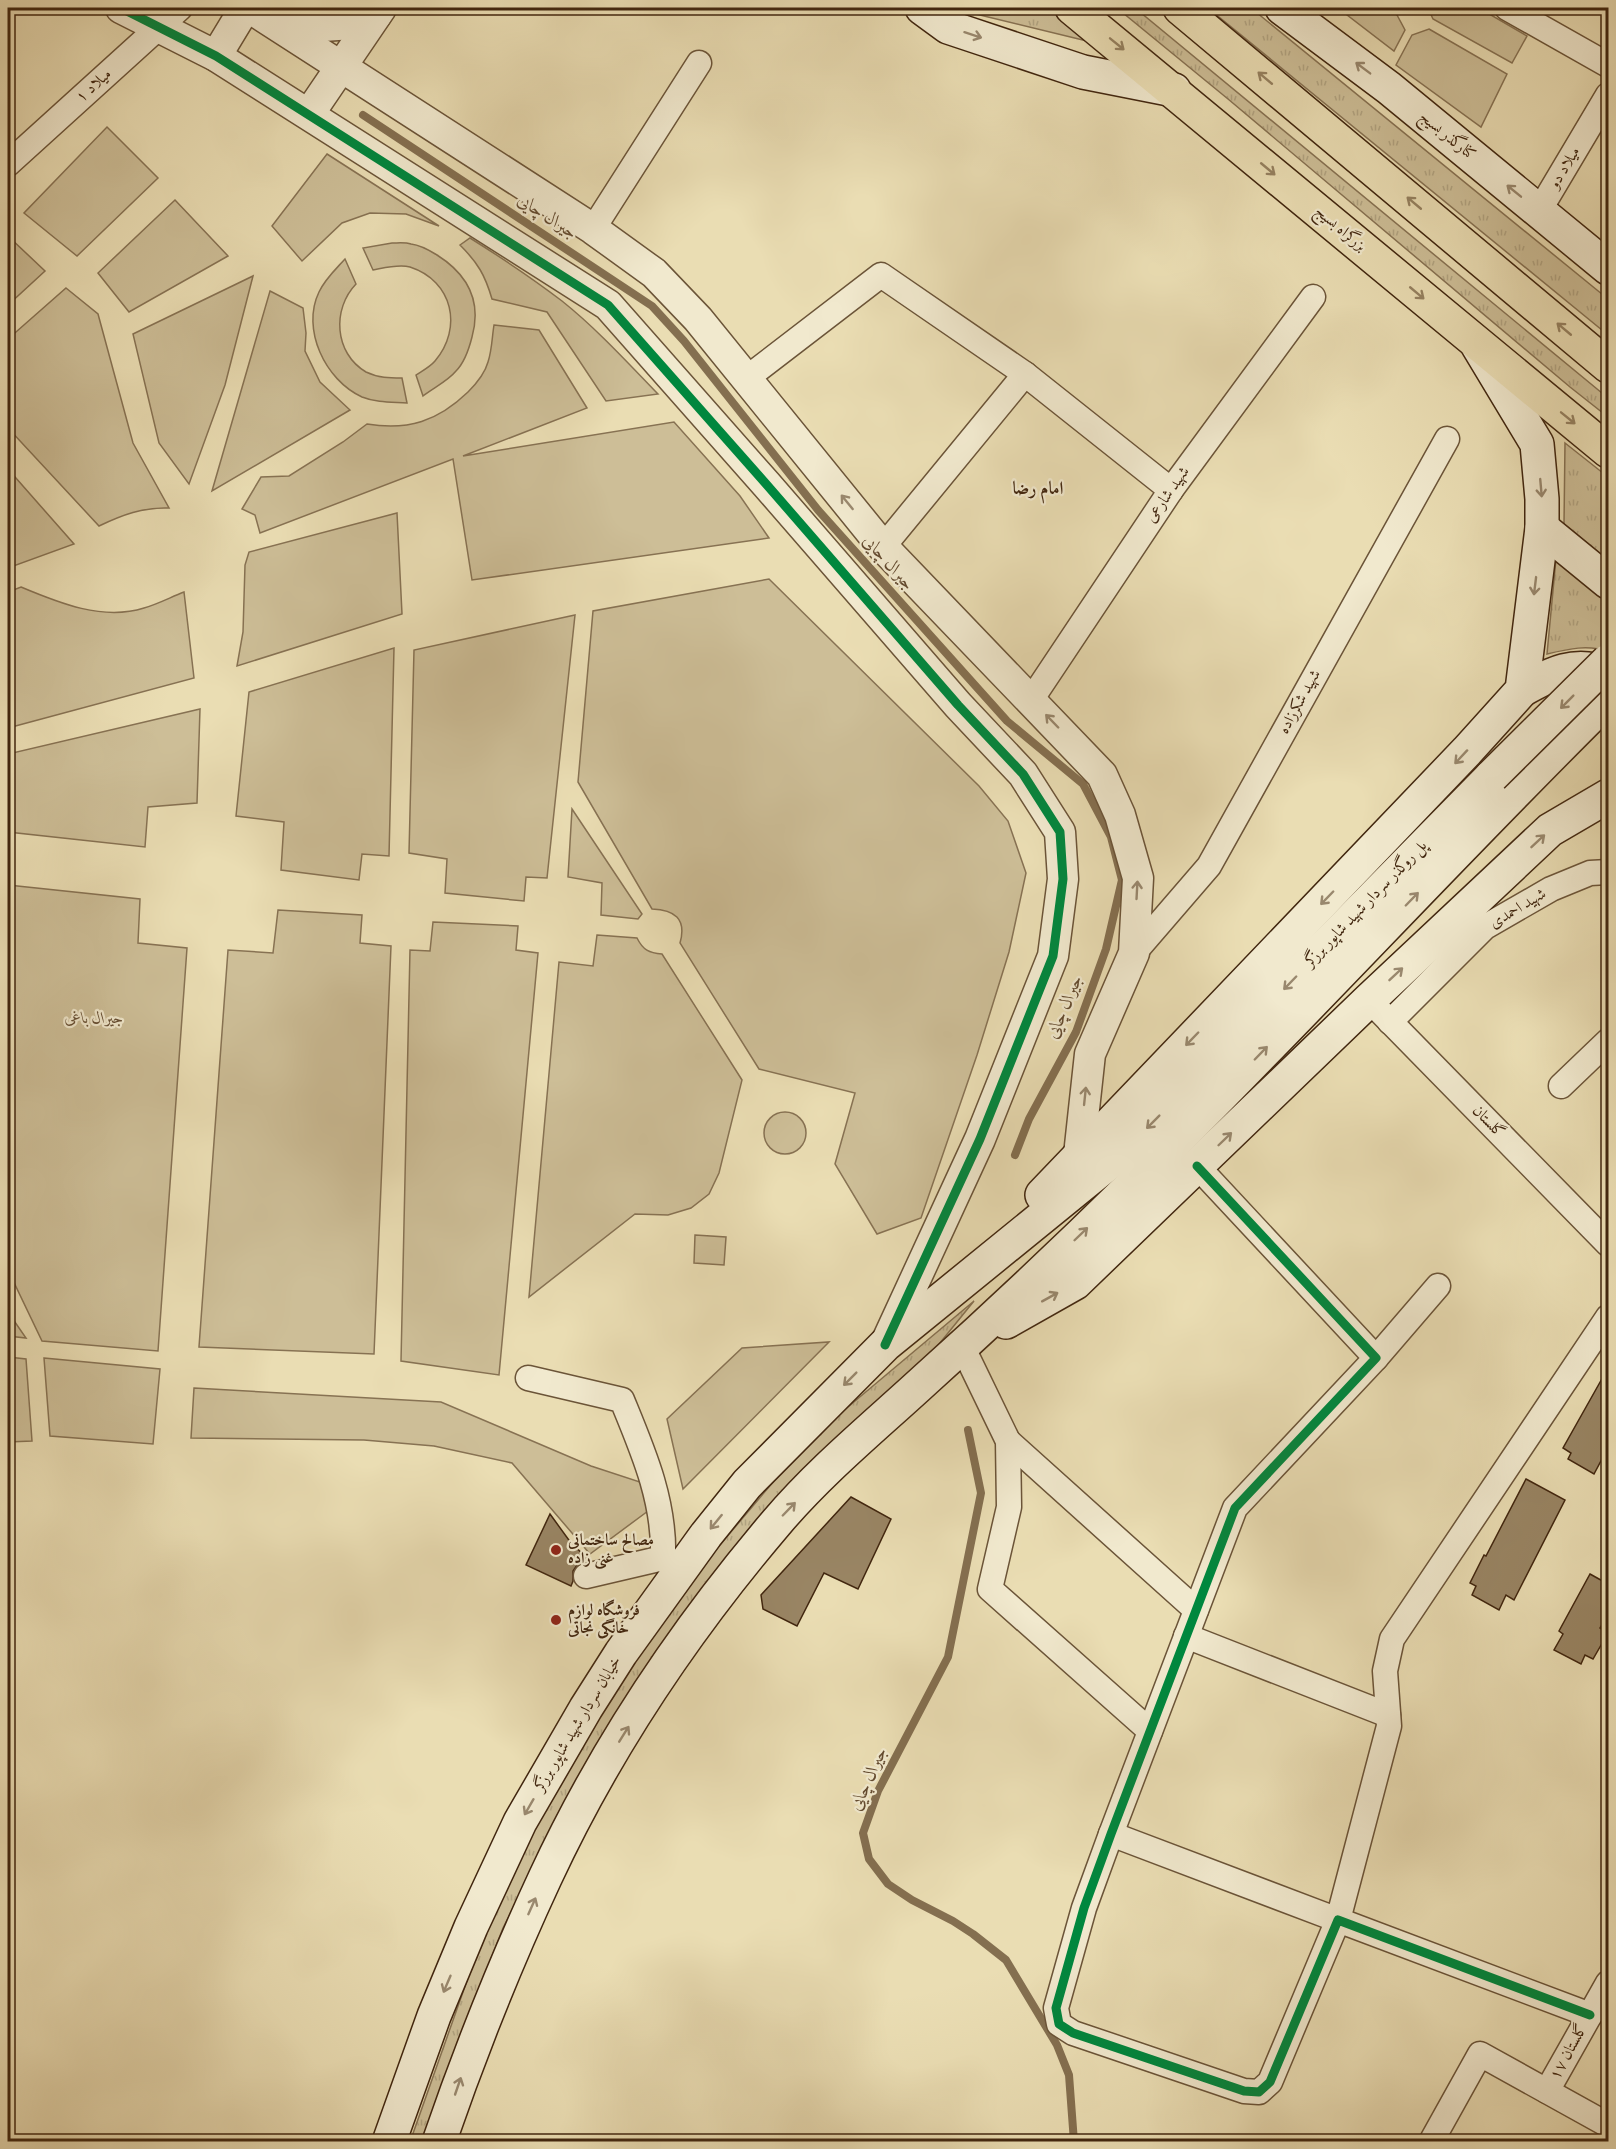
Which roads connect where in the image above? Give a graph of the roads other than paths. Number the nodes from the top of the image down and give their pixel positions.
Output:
1 (121, 8) edge
2 (245, 8) edge
3 (250, 8) edge
4 (294, 8) edge
5 (922, 8) edge
6 (1072, 8) edge
7 (1180, 8) edge
8 (1282, 8) edge
9 (1507, 8) edge
10 (379, 11) edge
11 (170, 17) edge
12 (216, 56) junction
13 (699, 63) dead end
14 (1608, 65) edge
15 (340, 67) junction
16 (1174, 90) junction
17 (1608, 95) edge
18 (309, 114) junction
19 (8, 164) edge
20 (1539, 211) junction
21 (592, 230) junction
22 (1608, 268) edge
23 (1313, 297) dead end
24 (1476, 342) junction
25 (1608, 366) edge
26 (1025, 374) junction
27 (747, 378) junction
28 (1447, 438) dead end
29 (1608, 451) edge
30 (1171, 490) junction
31 (1542, 528) junction
32 (883, 547) junction
33 (1608, 582) edge
34 (1608, 661) edge
35 (1608, 674) edge
36 (1522, 690) junction
37 (1031, 699) junction
38 (1608, 699) edge
39 (1502, 786) junction
40 (1608, 796) edge
41 (1608, 872) edge
42 (1134, 953) junction
43 (1379, 1011) junction
44 (1608, 1041) edge
45 (1561, 1086) dead end
46 (1079, 1155) junction
47 (1197, 1166) junction
48 (1608, 1244) edge
49 (973, 1272) junction
50 (1438, 1287) dead end
51 (1608, 1317) edge
52 (885, 1345) junction
53 (962, 1346) junction
54 (1376, 1358) junction
55 (528, 1378) dead end
56 (1008, 1441) junction
57 (672, 1563) junction
58 (586, 1576) dead end
59 (1196, 1610) junction
60 (1186, 1636) junction
61 (1388, 1715) junction
62 (1150, 1731) junction
63 (1110, 1833) junction
64 (1338, 1920) junction
65 (1608, 1983) edge
66 (1590, 2015) junction
67 (1547, 2091) junction
68 (1608, 2125) edge
69 (389, 2142) edge
70 (439, 2142) edge
71 (1431, 2142) edge

1 - 11 street
2 - 12 street
3 - 15 street
4 - 10 street
5 -> 16 main road
6 -> 16 highway, بزرگراه بسیج
25 -> 7 highway
20 -> 8 main road, کنارگذر بسیج
9 - 14 street
10 - 15 street
11 - 12 street
11 - 19 street, میلاد ۱
12 - 18 street
13 - 21 street
15 - 18 street
15 - 21 street
16 -> 24 highway, بزرگراه بسیج
17 - 20 street, میلاد دو
18 - 52 street
20 - 22 main road, کنارگذر بسیج
21 - 27 street
23 - 30 street, شهید شارعی
24 -> 29 highway, بزرگراه بسیج
24 -> 31 main road
26 - 27 street
26 - 30 street
26 - 32 street
32 -> 27 street
28 - 42 street, شهید شکرزاده
30 - 37 street, شهید شارعی
31 - 33 main road
31 -> 36 main road
32 - 37 street
34 -> 39 main road, پل روگذر سردار شهید شاپور برزگر, bridge
35 - 36 main road
36 -> 46 main road
42 -> 37 street
38 - 39 main road, پل روگذر سردار شهید شاپور برزگر
39 -> 49 main road, پل روگذر سردار شهید شاپور برزگر
53 -> 39 main road, پل روگذر سردار شهید شاپور برزگر
43 -> 40 main road
41 - 43 street, شهید احمدی
46 -> 42 street
47 -> 43 main road
43 - 48 street, گلستان
44 - 45 street
46 - 49 main road
53 -> 47 main road
47 - 54 street
49 - 52 main road, خیابان سردار شهید شاپور برزگر
50 - 54 street
51 - 61 street
52 -> 57 main road, خیابان سردار شهید شاپور برزگر
53 - 56 street
70 -> 53 main road
54 - 59 street
55 - 57 street
56 - 59 street
56 - 62 street
57 - 58 street
57 -> 69 main road, خیابان سردار شهید شاپور برزگر
59 - 60 street
60 - 61 street
60 - 62 street
61 - 64 street
62 - 63 street
63 - 64 street
63 - 64 street
64 - 66 street
65 - 66 street, گلستان ۱۷
66 - 67 street, گلستان ۱۷
67 - 68 street
67 - 71 street

